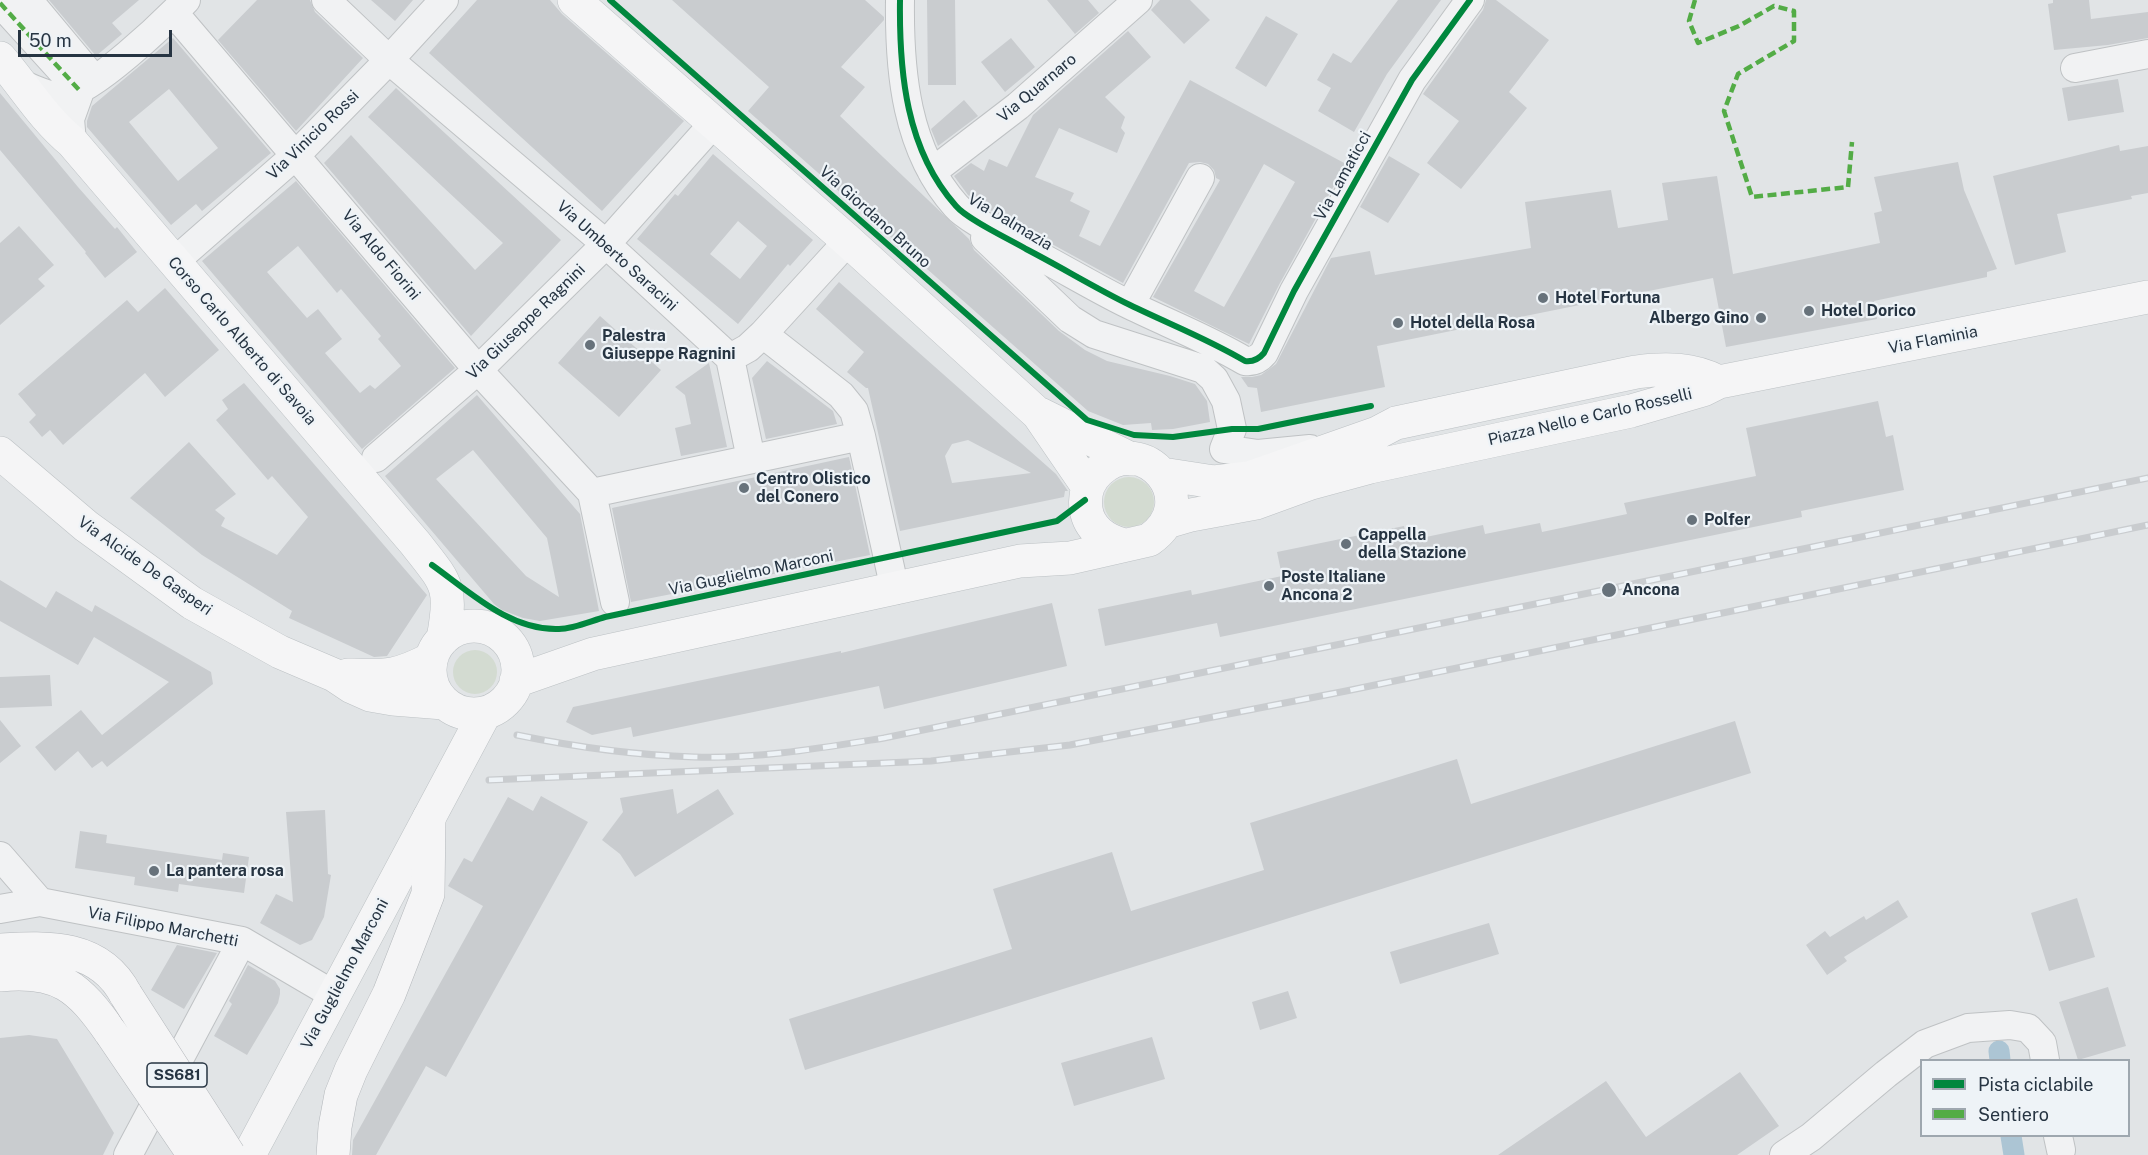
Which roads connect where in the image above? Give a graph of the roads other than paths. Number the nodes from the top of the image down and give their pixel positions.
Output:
1 (28, 0) edge
2 (326, 0) edge
3 (444, 0) edge
4 (574, 0) edge
5 (1138, 0) edge
6 (1470, 0) edge
7 (0, 3) edge
8 (894, 6) edge
9 (180, 7) edge
10 (2148, 54) edge
11 (0, 58) edge
12 (389, 60) junction
13 (2075, 68) dead end
14 (24, 85) junction
15 (87, 85) junction
16 (714, 123) junction
17 (72, 142) junction
18 (296, 155) junction
19 (932, 172) junction
20 (1200, 178) dead end
21 (957, 208) junction
22 (848, 241) junction
23 (606, 244) junction
24 (174, 262) junction
25 (2148, 297) edge
26 (1130, 305) junction
27 (763, 334) junction
28 (730, 358) junction
29 (1245, 362) joint
30 (478, 370) junction
31 (1719, 382) junction
32 (1038, 414) junction
33 (861, 436) junction
34 (1336, 447) junction
35 (0, 453) edge
36 (376, 458) dead end
37 (751, 459) junction
38 (1131, 459) junction
39 (1162, 474) junction
40 (592, 493) junction
41 (1087, 500) junction
42 (1167, 522) junction
43 (1124, 545) junction
44 (1020, 561) junction
45 (895, 590) junction
46 (615, 602) dead end
47 (510, 645) junction
48 (437, 649) junction
49 (593, 654) junction
50 (334, 675) junction
51 (516, 681) junction
52 (447, 705) junction
53 (485, 713) junction
54 (435, 806) junction
55 (2, 862) edge
56 (40, 902) junction
57 (0, 909) edge
58 (242, 941) junction
59 (0, 950) edge
60 (0, 975) edge
61 (334, 995) junction
62 (2045, 1059) edge
63 (128, 1155) edge
64 (194, 1155) edge
65 (229, 1155) edge
66 (249, 1155) edge
67 (333, 1155) edge
68 (1784, 1155) edge

1 - 15 street
2 - 12 street, Via Umberto Saracini
3 - 12 street, Via Vinicio Rossi
4 - 16 main road
5 - 19 street, Via Quarnaro
6 - 29 street, Via Lamaticci
7 - 15 street
8 - 19 street, Via Dalmazia
9 - 15 street
9 - 18 street, Via Aldo Fiorini
10 - 13 street
11 - 14 main road, Corso Carlo Alberto di Savoia
12 - 18 street, Via Vinicio Rossi
12 - 23 street, Via Umberto Saracini
14 - 15 street
14 - 17 main road, Corso Carlo Alberto di Savoia
15 - 17 street
16 - 22 main road
16 - 23 street, Via Giuseppe Ragnini
17 - 24 main road, Corso Carlo Alberto di Savoia
18 - 24 street, Via Vinicio Rossi
18 - 30 street, Via Aldo Fiorini
19 - 21 street, Via Dalmazia
20 - 26 street
21 - 26 street, Via Dalmazia
21 - 34 street, Via Dalmazia
22 - 27 street
22 - 32 main road
23 - 28 street, Via Umberto Saracini
23 - 30 street, Via Giuseppe Ragnini
24 - 48 main road, Corso Carlo Alberto di Savoia
25 - 31 main road, Via Flaminia
26 - 29 street, Via Dalmazia
27 - 28 street
27 - 33 street
28 - 37 street
30 - 36 street, Via Giuseppe Ragnini
30 - 40 street, Via Aldo Fiorini
31 - 34 main road, Piazza Nello e Carlo Rosselli
31 - 42 main road, Piazza Nello e Carlo Rosselli
32 - 38 main road
32 - 41 main road
33 - 37 street
33 - 45 street
34 - 39 main road
35 - 50 main road, Via Alcide De Gasperi
37 - 40 street
38 - 39 main road
38 - 41 main road
39 - 42 main road
40 - 46 street
41 - 43 main road
41 - 44 main road
42 - 43 main road
43 - 44 main road
44 - 45 main road
45 - 49 main road
47 - 48 main road
47 - 49 main road
47 - 51 main road
48 - 50 main road, Via Alcide De Gasperi
48 - 52 main road
49 - 51 main road
50 - 52 main road, Via Alcide De Gasperi
51 - 53 main road
52 - 53 main road
52 - 54 main road, Via Guglielmo Marconi
53 - 54 main road, Via Guglielmo Marconi
54 - 61 main road, Via Guglielmo Marconi
54 - 67 main road
55 - 56 street
56 - 57 street
56 - 58 street, Via Filippo Marchetti
58 - 61 street, Via Filippo Marchetti
58 - 63 street
59 - 65 main road, SS681, bridge
60 - 64 main road, SS681, bridge
61 - 66 main road, Via Guglielmo Marconi
62 - 68 street

